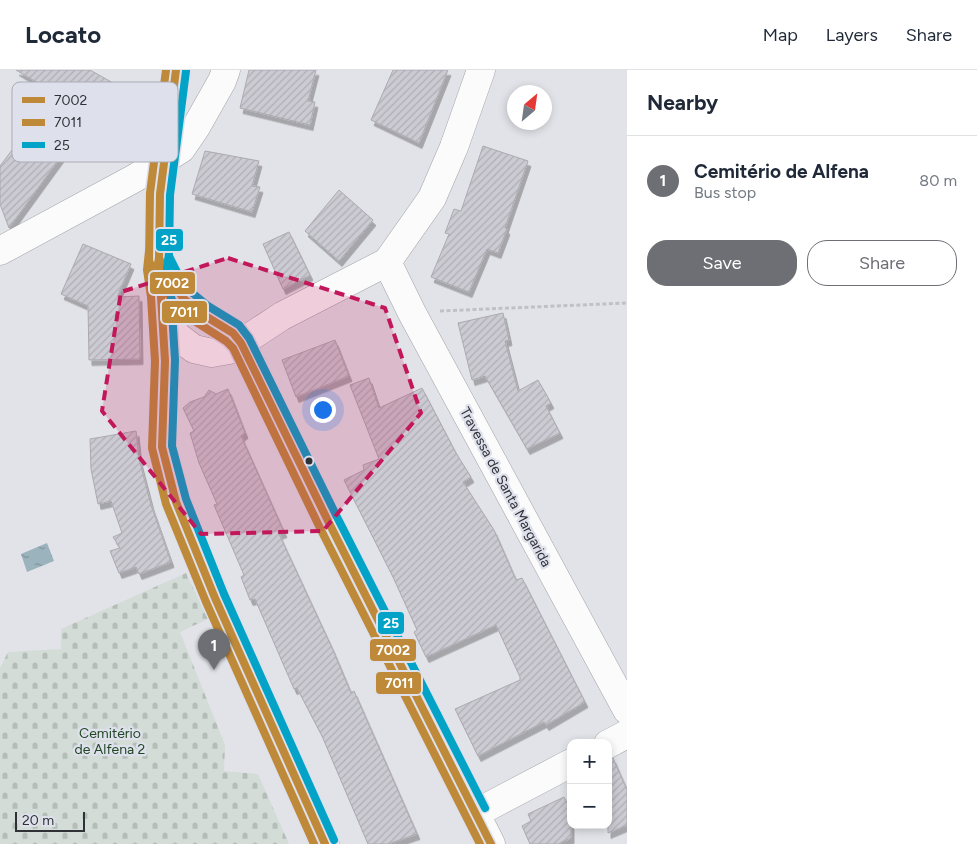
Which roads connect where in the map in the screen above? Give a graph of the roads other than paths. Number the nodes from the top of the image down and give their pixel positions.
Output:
1 (226, 70) edge
2 (481, 70) edge
3 (178, 151) edge
4 (159, 162) edge
5 (164, 162) edge
6 (0, 250) edge
7 (159, 258) junction
8 (387, 262) junction
9 (282, 316) junction
10 (222, 319) junction
11 (170, 325) junction
12 (241, 344) junction
13 (627, 710) edge
14 (627, 734) edge
15 (612, 742) edge
16 (567, 766) edge
17 (476, 813) junction
18 (325, 844) edge
19 (491, 844) edge

1 - 3 street
2 - 8 street
4 - 6 street
5 - 7 street
7 - 10 street
7 - 11 street
8 - 9 street
8 - 13 street, Travessa de Santa Margarida
9 - 10 street
9 - 12 street
10 - 11 street
10 - 12 street
11 - 12 street
11 - 18 street
12 - 17 street
14 - 15 street
16 - 17 street
17 - 19 street

